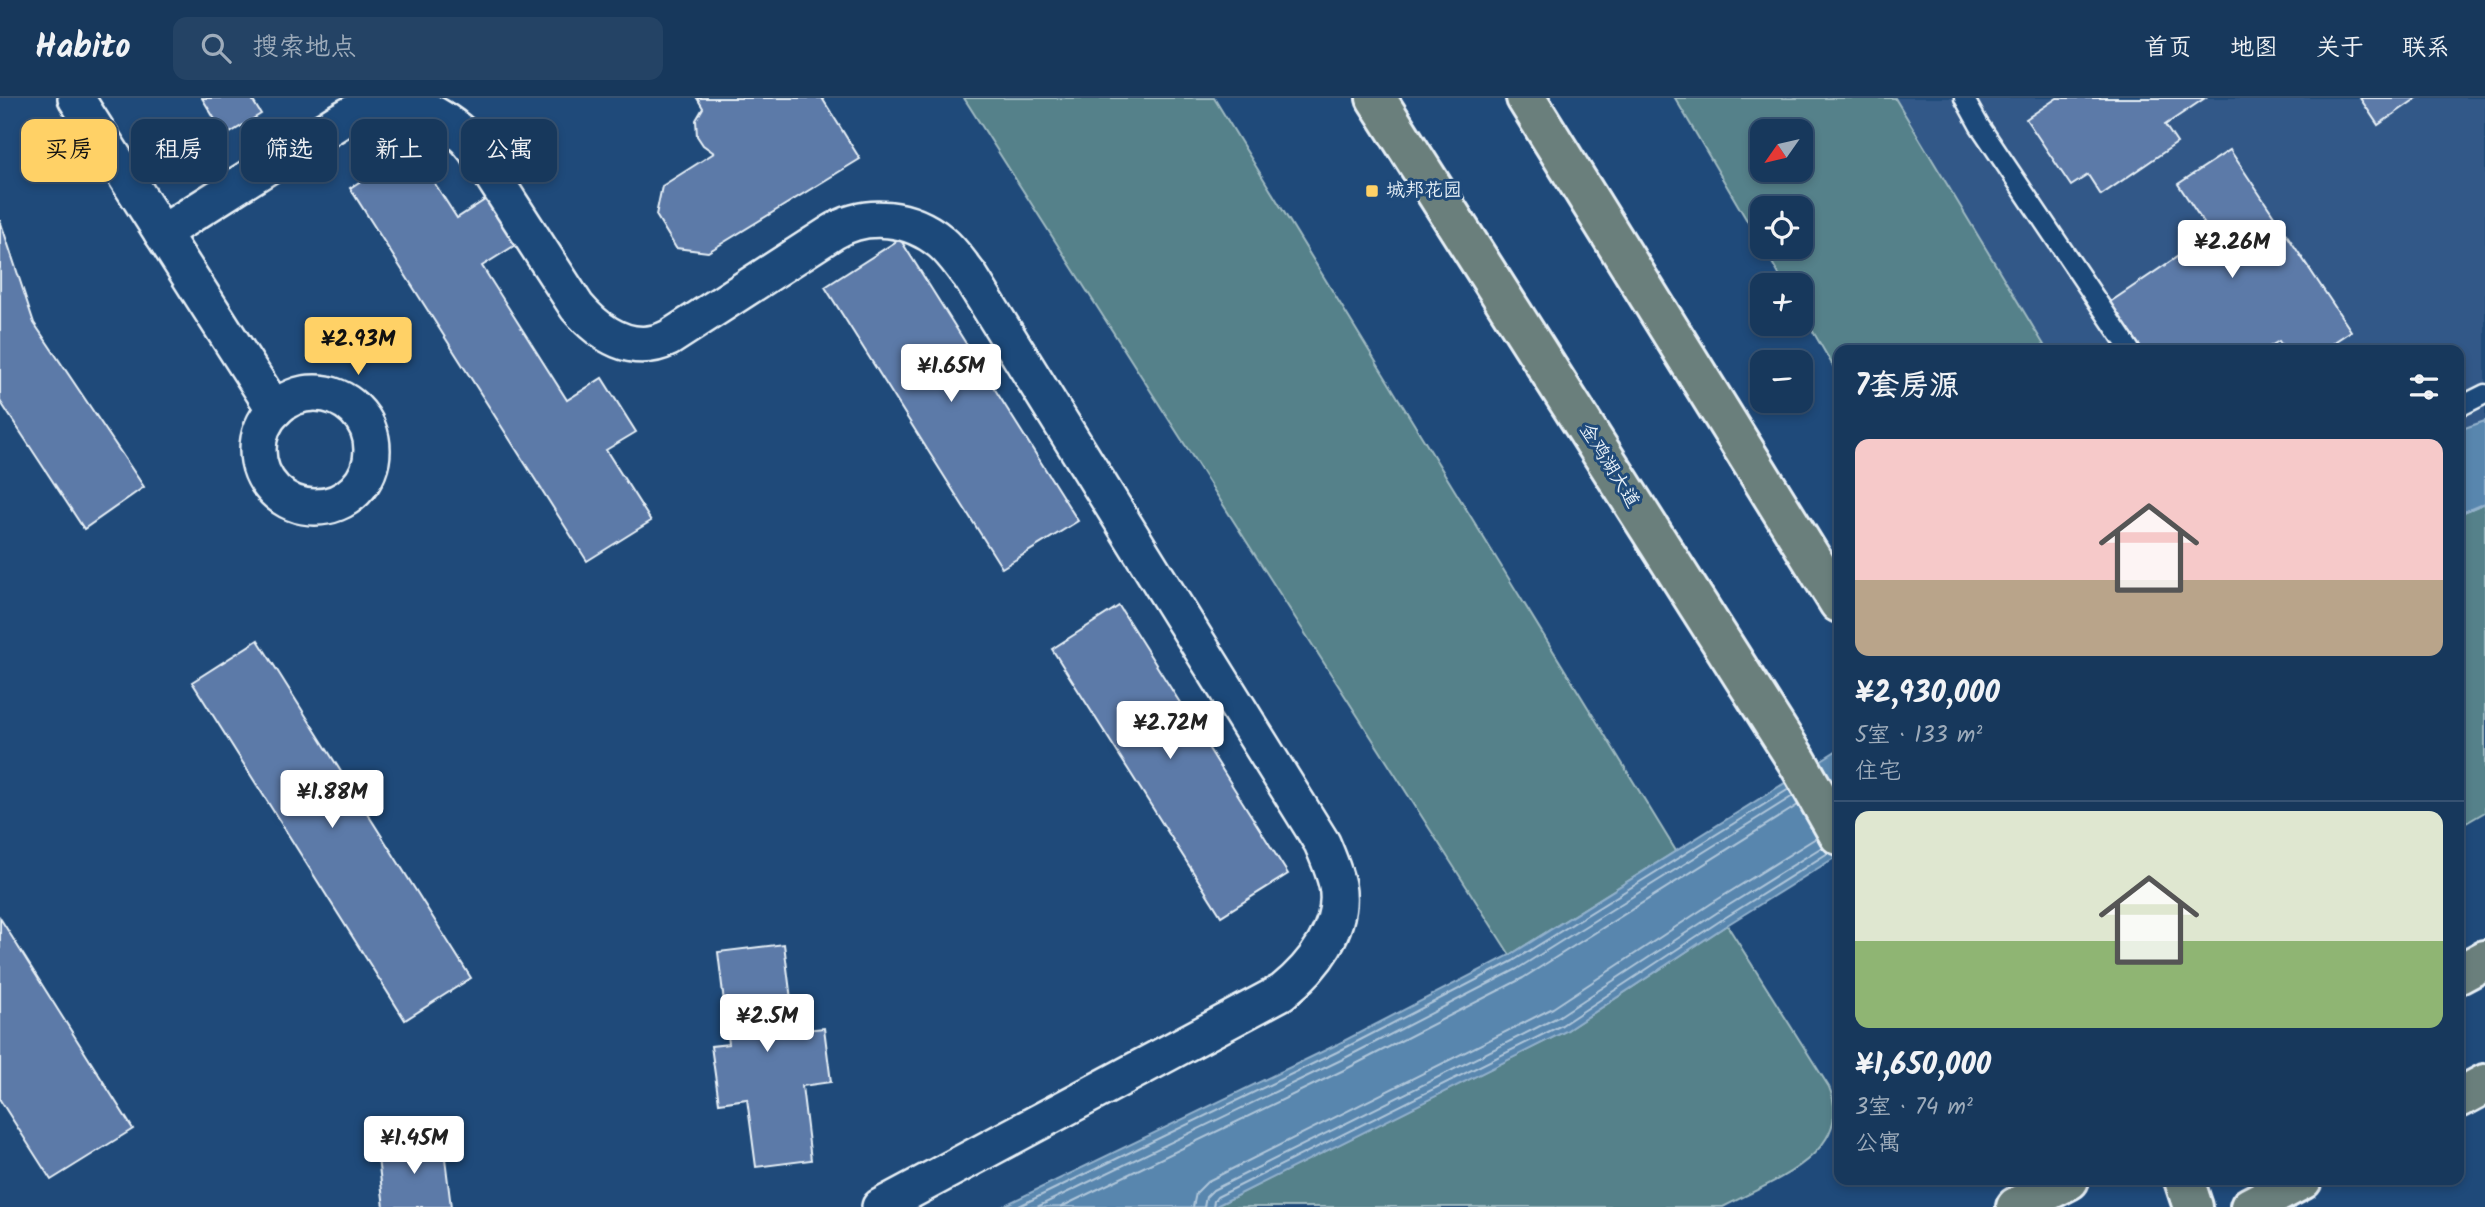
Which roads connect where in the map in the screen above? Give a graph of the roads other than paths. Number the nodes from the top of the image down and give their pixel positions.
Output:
1 (76, 98) edge
2 (1376, 98) edge
3 (1526, 98) edge
4 (1964, 98) edge
5 (162, 233) junction
6 (2127, 345) edge
7 (2485, 394) edge
8 (2464, 404) edge
9 (275, 410) dead end
10 (1834, 595) edge
11 (1834, 826) edge
12 (2485, 960) edge
13 (2464, 971) edge
14 (2485, 1084) edge
15 (2464, 1095) edge
16 (2186, 1185) edge
17 (2292, 1185) edge
18 (880, 1207) edge
19 (2193, 1207) edge
20 (2250, 1207) edge

1 - 5 street
2 - 11 main road, 金鸡湖大道
3 - 10 main road
4 - 6 lane
5 - 9 street
5 - 18 street
7 - 8 lane
12 - 13 main road
14 - 15 main road
16 - 19 main road
17 - 20 main road

